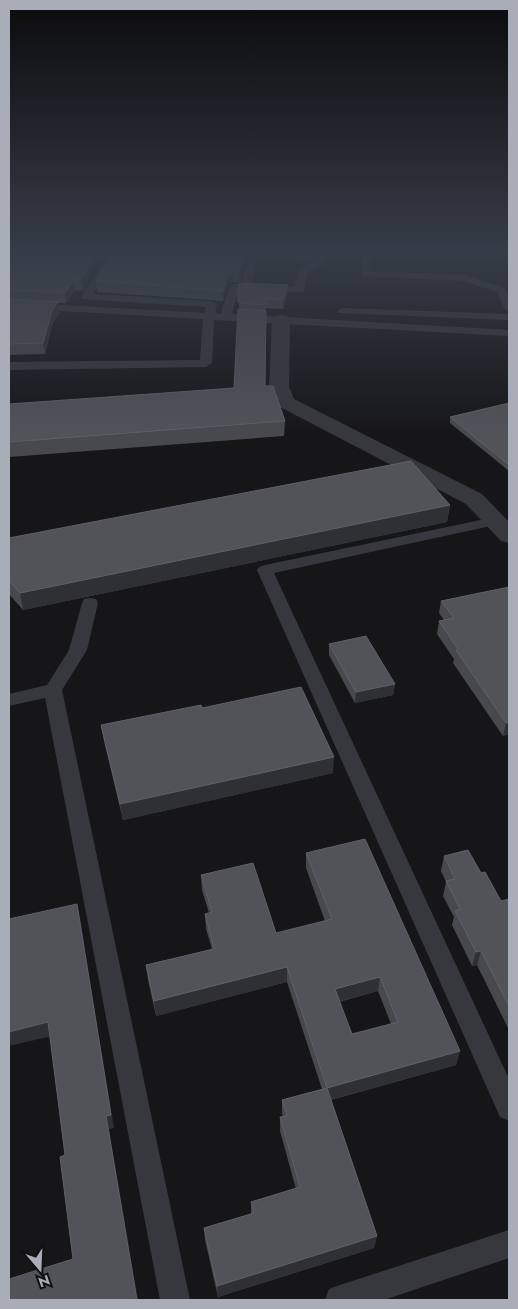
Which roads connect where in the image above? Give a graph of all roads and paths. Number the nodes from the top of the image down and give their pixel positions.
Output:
1 (138, 312) edge
2 (210, 312) edge
3 (227, 312) edge
4 (329, 312) edge
5 (368, 312) edge
6 (209, 316) junction
7 (509, 316) edge
8 (226, 317) junction
9 (281, 320) junction
10 (327, 322) junction
11 (509, 333) edge
12 (9, 366) edge
13 (495, 520) junction
14 (509, 536) edge
15 (90, 603) dead end
16 (53, 690) junction
17 (9, 700) edge
18 (509, 1108) edge
19 (509, 1244) edge
20 (175, 1300) edge
21 (340, 1300) edge

1 - 6 lane
2 - 6 lane
3 - 8 lane
4 - 10 lane
5 - 7 lane
6 - 8 lane
6 - 12 lane
8 - 9 lane
9 - 10 lane
9 - 13 street
10 - 11 lane
13 - 14 street
13 - 18 lane
15 - 16 lane
16 - 17 lane
16 - 20 lane
19 - 21 lane

